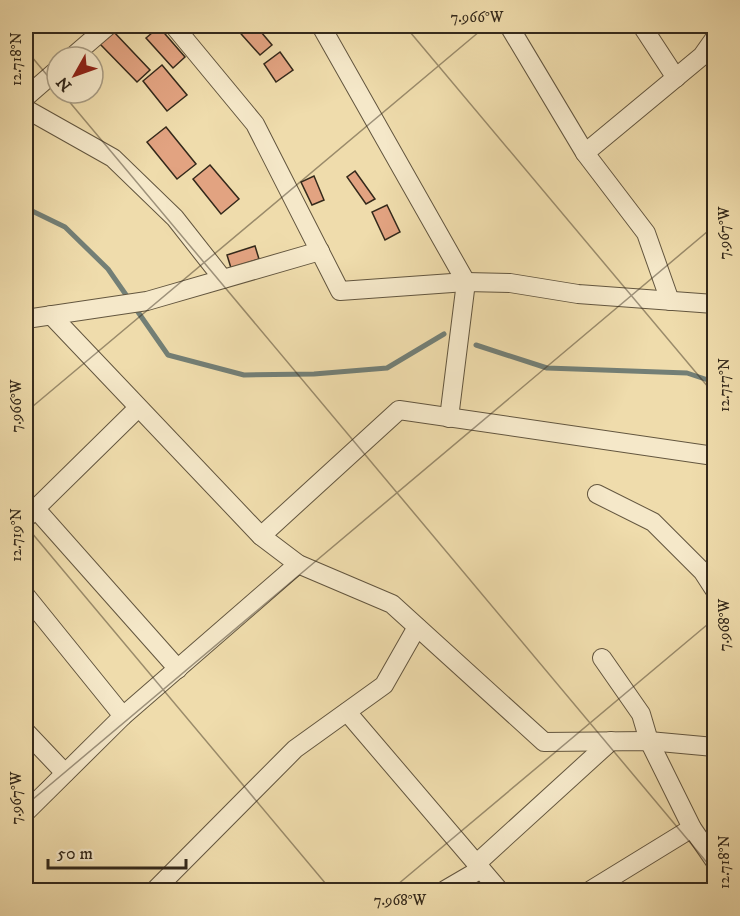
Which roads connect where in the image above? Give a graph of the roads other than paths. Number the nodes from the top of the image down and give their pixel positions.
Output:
1 (108, 26) edge
2 (174, 26) edge
3 (321, 26) edge
4 (509, 26) edge
5 (642, 26) edge
6 (714, 39) edge
7 (86, 45) edge
8 (676, 78) junction
9 (45, 80) edge
10 (26, 97) edge
11 (26, 108) edge
12 (585, 153) junction
13 (320, 251) junction
14 (223, 279) junction
15 (466, 282) junction
16 (670, 301) junction
17 (714, 304) edge
18 (51, 315) junction
19 (26, 319) edge
20 (138, 408) junction
21 (449, 418) junction
22 (714, 456) edge
23 (597, 494) dead end
24 (30, 513) edge
25 (261, 536) junction
26 (298, 564) junction
27 (714, 589) edge
28 (26, 596) edge
29 (417, 627) junction
30 (602, 658) dead end
31 (178, 669) junction
32 (347, 712) junction
33 (123, 716) junction
34 (26, 732) edge
35 (611, 741) junction
36 (649, 741) junction
37 (714, 747) edge
38 (65, 773) junction
39 (26, 812) edge
40 (692, 828) junction
41 (714, 860) edge
42 (479, 867) junction
43 (155, 891) edge
44 (445, 891) edge
45 (499, 891) edge
46 (591, 891) edge

1 - 7 street
2 - 13 street
3 - 15 street
4 - 12 street
5 - 8 street
6 - 8 street
8 - 12 street
9 - 10 street
11 - 14 street
12 - 16 street
13 - 14 street
13 - 15 street
14 - 18 street
15 - 16 street
15 - 21 street
16 - 17 street
18 - 19 street
18 - 20 street
20 - 24 street
20 - 25 street
21 - 22 street
21 - 25 street
23 - 27 street
24 - 31 street
25 - 26 street
26 - 29 street
26 - 31 street
28 - 33 street
29 - 32 street
29 - 35 street
30 - 36 street
31 - 33 street
32 - 42 street
32 - 43 street
33 - 38 street
34 - 38 street
35 - 36 street
35 - 42 street
36 - 37 street
36 - 40 street
38 - 39 street
40 - 41 street
40 - 46 street
42 - 44 street
42 - 45 street

